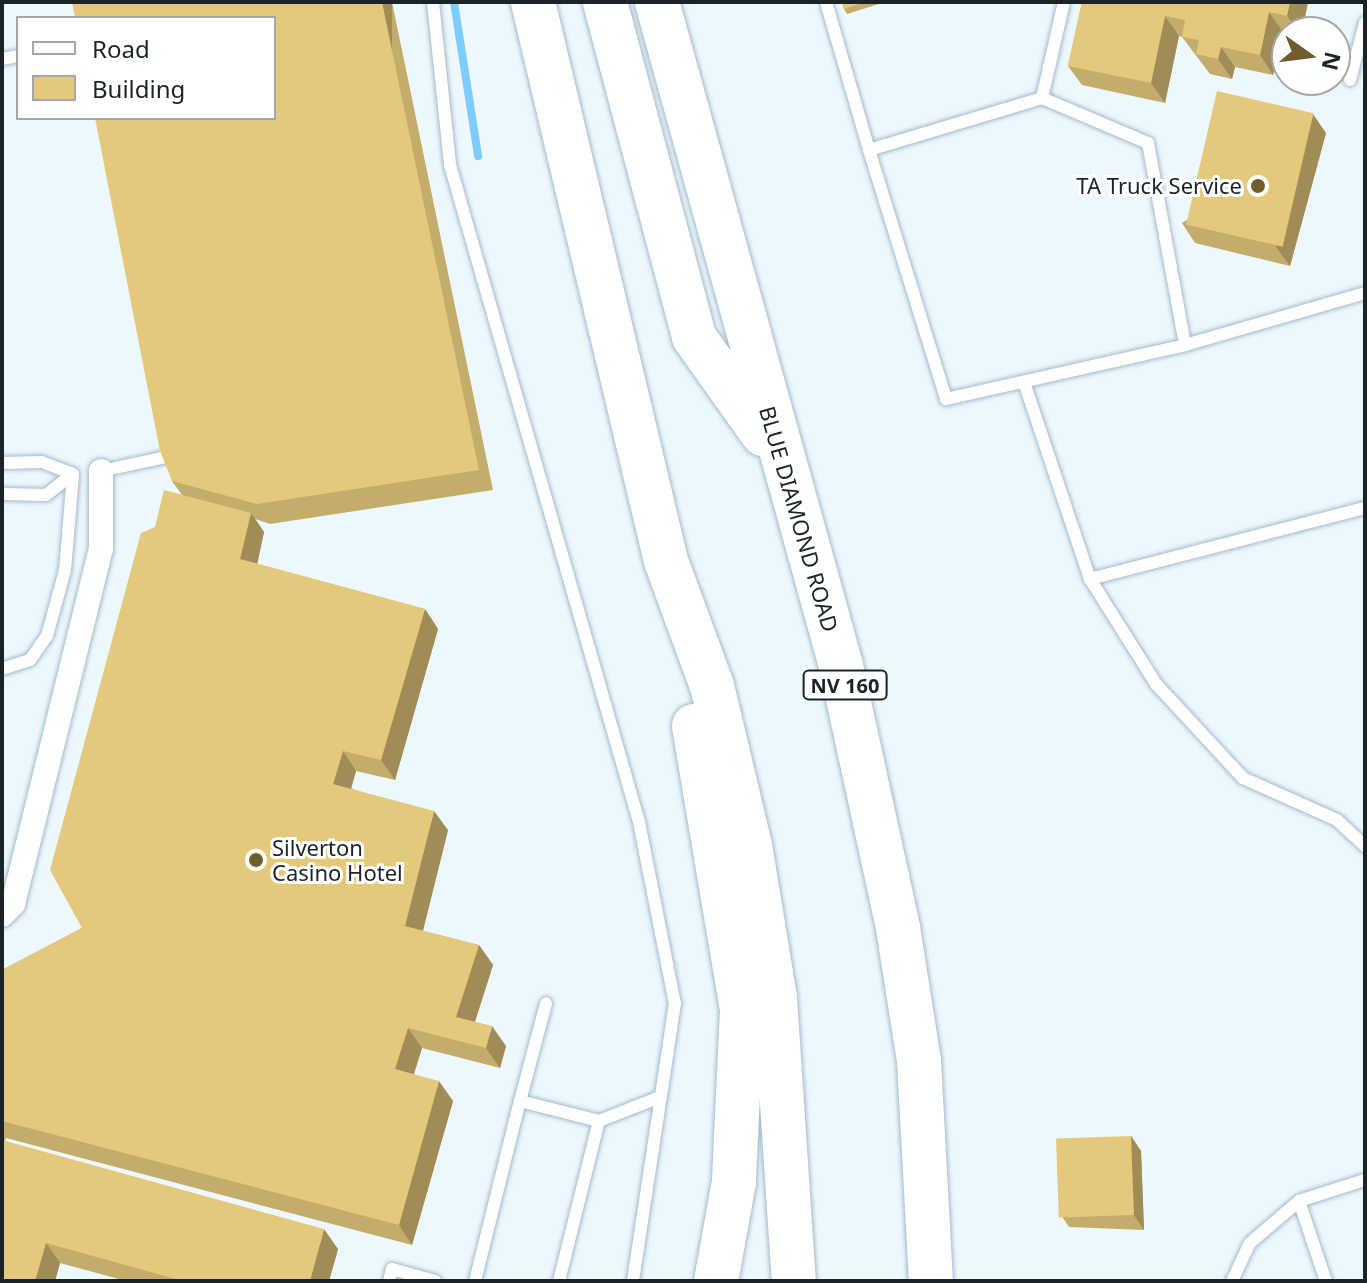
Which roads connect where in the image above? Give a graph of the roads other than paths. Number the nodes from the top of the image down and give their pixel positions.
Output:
1 (433, 2) edge
2 (533, 2) edge
3 (605, 2) edge
4 (657, 2) edge
5 (826, 2) edge
6 (1064, 2) edge
7 (1365, 23) edge
8 (1351, 76) edge
9 (1042, 98) junction
10 (869, 150) junction
11 (1365, 293) edge
12 (1185, 345) junction
13 (1024, 382) junction
14 (171, 456) edge
15 (2, 463) edge
16 (783, 463) junction
17 (101, 471) joint
18 (73, 474) junction
19 (2, 494) edge
20 (1365, 508) edge
21 (666, 561) junction
22 (1090, 579) junction
23 (2, 669) edge
24 (1365, 846) edge
25 (2, 915) edge
26 (546, 1003) dead end
27 (660, 1097) junction
28 (520, 1101) junction
29 (599, 1121) junction
30 (1365, 1180) edge
31 (1299, 1201) junction
32 (932, 1279) edge
33 (389, 1281) edge
34 (435, 1281) edge
35 (475, 1281) edge
36 (559, 1281) edge
37 (633, 1281) edge
38 (716, 1281) edge
39 (794, 1281) edge
40 (1232, 1281) edge
41 (1326, 1281) edge

1 - 27 lane
2 - 21 highway
3 - 16 highway
4 - 16 highway, BLUE DIAMOND ROAD / NV 160
5 - 10 lane
6 - 9 lane
7 - 8 lane
9 - 10 lane
9 - 12 lane
10 - 13 lane
11 - 12 lane
12 - 13 lane
13 - 22 lane
14 - 17 lane
15 - 18 lane
16 - 32 highway, BLUE DIAMOND ROAD / NV 160
17 - 25 street
18 - 19 lane
18 - 23 lane
20 - 22 lane
21 - 38 highway
21 - 39 highway
22 - 24 lane
26 - 28 lane
27 - 29 lane
27 - 37 lane
28 - 29 lane
28 - 35 lane
29 - 36 lane
30 - 31 lane
31 - 40 lane
31 - 41 lane
33 - 34 lane

